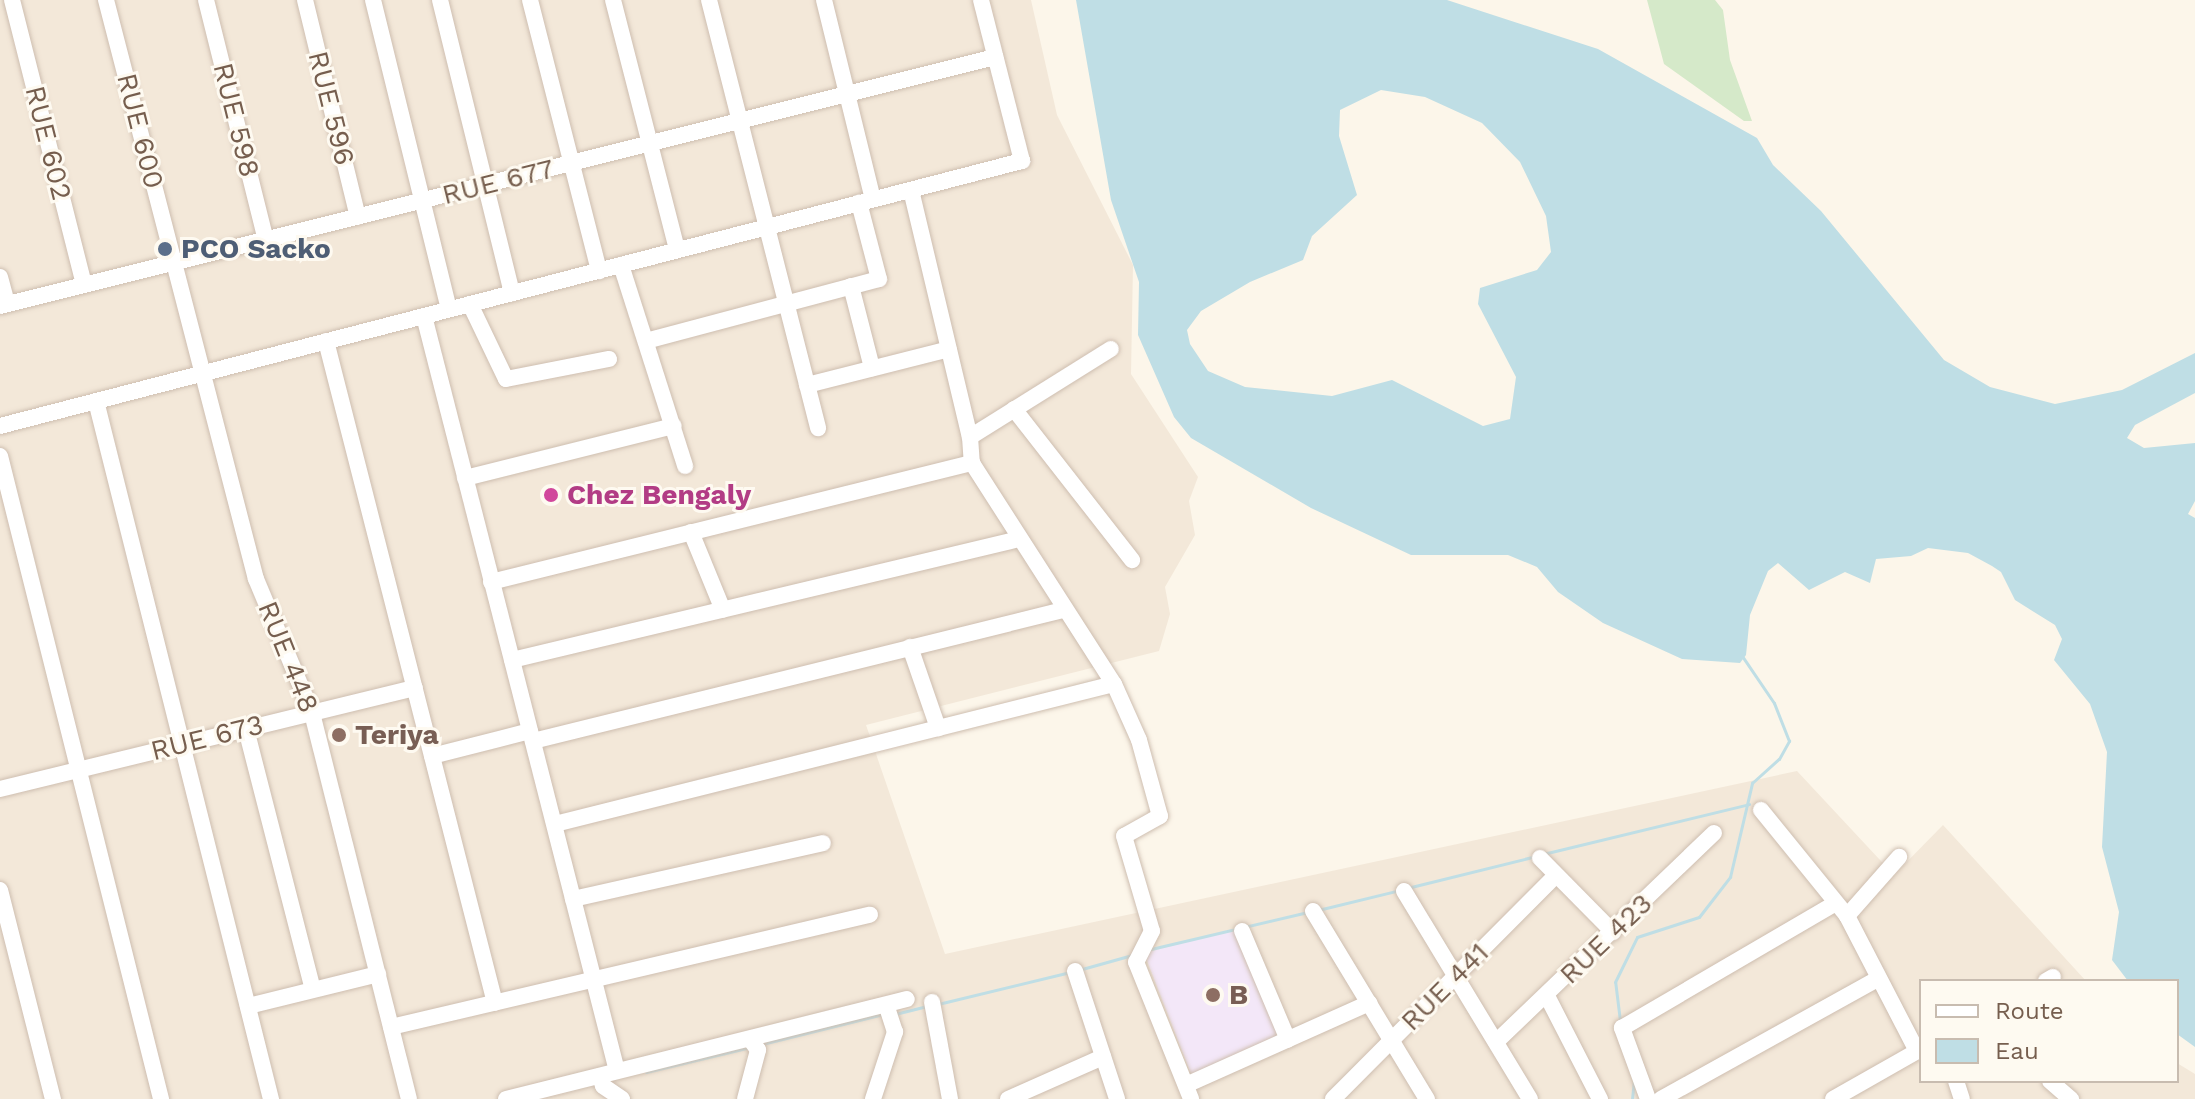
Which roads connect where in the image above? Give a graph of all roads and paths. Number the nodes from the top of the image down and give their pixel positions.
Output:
1 (12, 0) edge
2 (106, 0) edge
3 (206, 0) edge
4 (305, 0) edge
5 (373, 0) edge
6 (440, 0) edge
7 (530, 0) edge
8 (613, 0) edge
9 (709, 0) edge
10 (824, 0) edge
11 (981, 0) edge
12 (995, 57) junction
13 (847, 94) junction
14 (740, 121) junction
15 (650, 144) junction
16 (572, 163) junction
17 (486, 185) junction
18 (911, 190) junction
19 (423, 200) junction
20 (866, 201) junction
21 (358, 217) junction
22 (767, 227) junction
23 (266, 240) junction
24 (677, 250) junction
25 (173, 263) junction
26 (621, 265) junction
27 (599, 271) junction
28 (0, 277) edge
29 (84, 285) junction
30 (851, 286) junction
31 (512, 293) junction
32 (470, 304) junction
33 (787, 304) junction
34 (3, 305) edge
35 (449, 309) junction
36 (424, 316) junction
37 (326, 341) junction
38 (646, 341) junction
39 (949, 349) junction
40 (1111, 349) dead end
41 (609, 359) dead end
42 (872, 368) junction
43 (202, 373) junction
44 (807, 385) junction
45 (96, 401) junction
46 (1014, 409) junction
47 (0, 426) edge
48 (674, 426) junction
49 (818, 428) dead end
50 (970, 437) junction
51 (0, 456) edge
52 (972, 463) junction
53 (685, 466) dead end
54 (465, 478) junction
55 (691, 532) junction
56 (1019, 539) junction
57 (1132, 560) dead end
58 (491, 582) junction
59 (723, 610) junction
60 (1063, 610) junction
61 (910, 647) junction
62 (512, 660) junction
63 (1114, 684) junction
64 (415, 688) junction
65 (312, 713) junction
66 (938, 728) junction
67 (246, 729) junction
68 (531, 736) junction
69 (182, 744) junction
70 (432, 756) junction
71 (79, 769) junction
72 (0, 789) edge
73 (1761, 810) dead end
74 (555, 824) junction
75 (1714, 833) dead end
76 (823, 843) dead end
77 (1899, 857) dead end
78 (1540, 858) dead end
79 (1556, 875) junction
80 (0, 890) edge
81 (1404, 891) dead end
82 (573, 899) junction
83 (1840, 910) junction
84 (1313, 911) dead end
85 (870, 915) dead end
86 (1242, 931) dead end
87 (1613, 932) junction
88 (1075, 971) dead end
89 (378, 974) junction
90 (1456, 977) junction
91 (1879, 978) junction
92 (594, 980) junction
93 (313, 990) junction
94 (1547, 996) junction
95 (907, 999) dead end
96 (932, 1002) dead end
97 (495, 1003) junction
98 (1369, 1003) junction
99 (886, 1005) junction
100 (248, 1006) junction
101 (391, 1027) junction
102 (750, 1039) junction
103 (1288, 1040) junction
104 (1391, 1040) junction
105 (1496, 1042) junction
106 (1919, 1050) edge
107 (1103, 1057) junction
108 (617, 1071) junction
109 (601, 1081) junction
110 (2052, 1083) edge
111 (1188, 1092) edge
112 (53, 1099) edge
113 (161, 1099) edge
114 (271, 1099) edge
115 (409, 1099) edge
116 (506, 1099) edge
117 (622, 1099) edge
118 (745, 1099) edge
119 (873, 1099) edge
120 (950, 1099) edge
121 (1008, 1099) edge
122 (1117, 1099) edge
123 (1333, 1099) edge
124 (1427, 1099) edge
125 (1530, 1099) edge
126 (1600, 1099) edge
127 (1648, 1099) edge
128 (1661, 1099) edge
129 (1833, 1099) edge
130 (2071, 1099) edge

1 - 29 street, RUE 602
2 - 25 street, RUE 600
3 - 23 street, RUE 598
4 - 21 street, RUE 596
5 - 19 street
6 - 17 street
7 - 16 street
8 - 15 street
9 - 14 street
10 - 13 street
11 - 12 street
12 - 13 street, RUE 677
12 - 18 street
13 - 14 street, RUE 677
13 - 20 street
14 - 15 street, RUE 677
14 - 22 street
15 - 16 street, RUE 677
15 - 24 street
16 - 17 street, RUE 677
16 - 27 street
17 - 19 street, RUE 677
17 - 31 street
18 - 20 street
18 - 39 street
19 - 21 street, RUE 677
19 - 35 street
20 - 22 street
20 - 30 street
21 - 23 street, RUE 677
22 - 24 street
22 - 33 street
23 - 25 street, RUE 677
24 - 26 street
25 - 29 street, RUE 677
25 - 43 street, RUE 448
26 - 27 street
26 - 38 street
27 - 31 street
28 - 34 street
29 - 34 street, RUE 677
30 - 33 street
30 - 42 street
31 - 32 street
32 - 35 street
32 - 41 street
33 - 38 street
33 - 44 street
35 - 36 street
36 - 37 street
36 - 54 street
37 - 43 street
37 - 64 street
38 - 48 street
39 - 42 street
39 - 50 street
40 - 46 street
42 - 44 street
43 - 45 street
43 - 65 street, RUE 448
44 - 49 street
45 - 47 street
45 - 69 street
46 - 50 street
46 - 57 street
48 - 53 street
48 - 54 street
50 - 52 street
51 - 71 street
52 - 55 street
52 - 56 street
54 - 58 street
55 - 58 street
55 - 59 street
56 - 59 street
56 - 60 street
58 - 62 street
59 - 62 street
60 - 61 street
60 - 63 street
61 - 66 street
61 - 68 street
62 - 68 street
63 - 66 street
63 - 111 street
64 - 65 street, RUE 673
64 - 70 street
65 - 67 street, RUE 673
65 - 89 street, RUE 448
66 - 74 street
67 - 69 street, RUE 673
67 - 93 street
68 - 70 street
68 - 74 street
69 - 71 street, RUE 673
69 - 100 street
70 - 97 street
71 - 72 street, RUE 673
71 - 113 street
73 - 83 street
74 - 82 street
75 - 87 street, RUE 423
76 - 82 street
77 - 83 street
78 - 79 street
79 - 87 street
79 - 90 street, RUE 441
80 - 112 street
81 - 90 street
82 - 92 street
83 - 91 street
83 - 127 street
84 - 98 street
85 - 92 street
86 - 103 street
87 - 94 street, RUE 423
88 - 107 street
89 - 93 street
89 - 101 street, RUE 448
90 - 104 street, RUE 441
90 - 105 street
91 - 106 street
91 - 128 street
92 - 97 street
92 - 108 street
93 - 100 street
94 - 105 street, RUE 423
94 - 126 street
95 - 99 street
96 - 120 street
97 - 101 street
98 - 103 street
98 - 104 street
99 - 102 street
99 - 119 street
100 - 114 street
101 - 115 street, RUE 448
102 - 108 street
102 - 118 street
103 - 111 street
104 - 123 street, RUE 441
104 - 124 street
105 - 125 street
106 - 129 street
107 - 121 street
107 - 122 street
108 - 109 street
109 - 116 street
109 - 117 street
110 - 130 street

